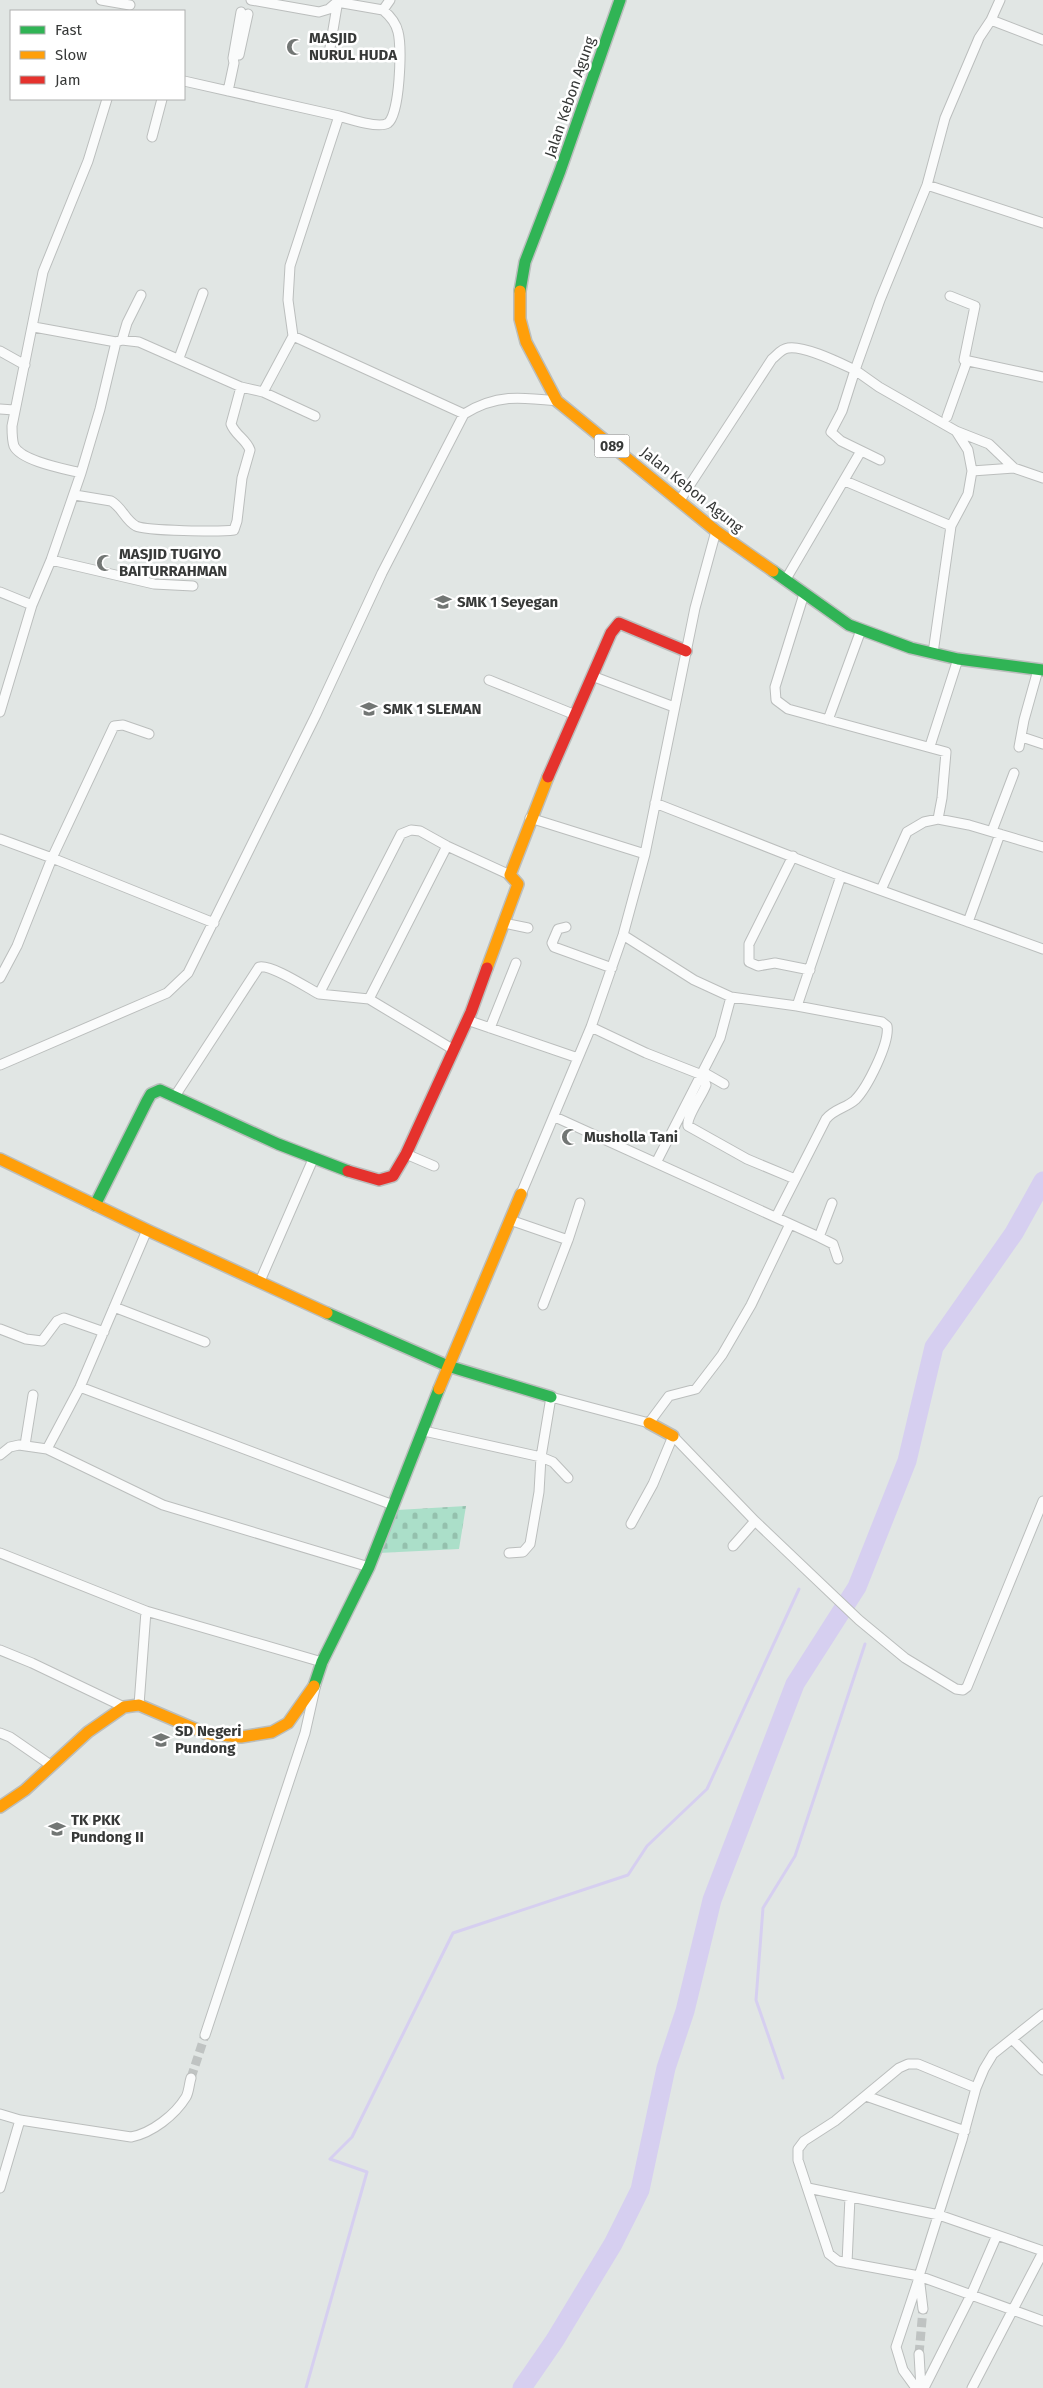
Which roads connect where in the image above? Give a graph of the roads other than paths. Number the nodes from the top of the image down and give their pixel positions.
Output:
1 (102, 0) edge
2 (251, 0) edge
3 (390, 0) edge
4 (620, 0) edge
5 (1000, 0) edge
6 (337, 1) edge
7 (130, 5) edge
8 (383, 10) junction
9 (245, 13) dead end
10 (991, 20) junction
11 (1043, 40) edge
12 (330, 48) dead end
13 (185, 80) edge
14 (228, 90) junction
15 (107, 100) edge
16 (162, 100) edge
17 (339, 116) junction
18 (152, 136) dead end
19 (927, 185) junction
20 (1043, 223) edge
21 (203, 293) dead end
22 (141, 295) dead end
23 (950, 296) dead end
24 (34, 327) junction
25 (292, 336) junction
26 (119, 341) junction
27 (0, 351) edge
28 (179, 358) junction
29 (967, 361) junction
30 (25, 365) junction
31 (854, 370) junction
32 (1043, 377) edge
33 (241, 387) junction
34 (263, 392) junction
35 (557, 401) junction
36 (0, 409) edge
37 (14, 410) junction
38 (464, 414) junction
39 (315, 416) dead end
40 (947, 417) dead end
41 (956, 431) junction
42 (861, 451) junction
43 (880, 460) dead end
44 (1014, 468) junction
45 (972, 471) junction
46 (81, 473) junction
47 (1043, 478) edge
48 (845, 481) junction
49 (75, 496) junction
50 (680, 500) junction
51 (951, 526) junction
52 (716, 531) junction
53 (51, 560) junction
54 (786, 579) junction
55 (193, 586) dead end
56 (0, 592) edge
57 (804, 594) junction
58 (32, 605) junction
59 (861, 630) junction
60 (686, 651) junction
61 (933, 653) junction
62 (958, 658) junction
63 (1041, 670) edge
64 (592, 676) junction
65 (490, 680) dead end
66 (674, 707) junction
67 (0, 712) edge
68 (574, 714) junction
69 (828, 720) junction
70 (149, 734) dead end
71 (1022, 737) junction
72 (1043, 744) edge
73 (930, 746) junction
74 (1019, 748) dead end
75 (1014, 773) dead end
76 (655, 803) junction
77 (530, 818) junction
78 (938, 818) junction
79 (996, 832) junction
80 (0, 839) edge
81 (447, 846) junction
82 (1043, 846) edge
83 (645, 854) junction
84 (794, 856) junction
85 (52, 858) junction
86 (510, 875) junction
87 (841, 876) junction
88 (881, 890) junction
89 (968, 922) junction
90 (214, 923) junction
91 (504, 923) junction
92 (566, 927) dead end
93 (528, 928) dead end
94 (623, 934) junction
95 (1043, 949) edge
96 (516, 963) dead end
97 (612, 968) junction
98 (810, 970) junction
99 (0, 978) edge
100 (319, 994) junction
101 (731, 997) junction
102 (369, 999) junction
103 (797, 1006) junction
104 (467, 1020) junction
105 (591, 1027) junction
106 (490, 1028) junction
107 (454, 1050) junction
108 (578, 1058) junction
109 (0, 1066) edge
110 (703, 1073) junction
111 (724, 1084) dead end
112 (175, 1096) junction
113 (555, 1117) junction
114 (406, 1154) junction
115 (314, 1157) junction
116 (0, 1160) edge
117 (657, 1161) junction
118 (434, 1166) dead end
119 (795, 1179) junction
120 (522, 1194) joint
121 (580, 1203) dead end
122 (832, 1203) dead end
123 (95, 1205) junction
124 (776, 1217) junction
125 (510, 1220) junction
126 (790, 1224) junction
127 (147, 1230) junction
128 (819, 1237) junction
129 (568, 1240) junction
130 (838, 1259) dead end
131 (260, 1281) junction
132 (543, 1305) dead end
133 (114, 1306) junction
134 (0, 1329) edge
135 (104, 1332) junction
136 (206, 1342) dead end
137 (448, 1366) junction
138 (80, 1387) junction
139 (32, 1395) dead end
140 (551, 1397) junction
141 (649, 1423) junction
142 (424, 1431) junction
143 (673, 1436) junction
144 (25, 1444) junction
145 (47, 1449) junction
146 (0, 1455) edge
147 (541, 1457) junction
148 (568, 1478) dead end
149 (1043, 1502) edge
150 (393, 1505) junction
151 (755, 1521) junction
152 (631, 1524) dead end
153 (733, 1546) dead end
154 (0, 1553) edge
155 (509, 1553) dead end
156 (369, 1567) junction
157 (146, 1611) junction
158 (0, 1650) edge
159 (322, 1662) junction
160 (317, 1682) junction
161 (139, 1705) junction
162 (124, 1707) junction
163 (0, 1733) edge
164 (52, 1766) junction
165 (0, 1807) edge
166 (1043, 2014) edge
167 (205, 2035) tunnel mouth
168 (1012, 2039) junction
169 (1043, 2070) edge
170 (191, 2078) tunnel mouth
171 (976, 2088) junction
172 (866, 2096) junction
173 (0, 2114) edge
174 (20, 2120) junction
175 (965, 2131) junction
176 (0, 2188) edge
177 (808, 2188) junction
178 (850, 2196) junction
179 (939, 2215) junction
180 (997, 2235) junction
181 (1043, 2252) edge
182 (848, 2263) junction
183 (919, 2276) junction
184 (971, 2295) junction
185 (922, 2308) tunnel mouth
186 (1012, 2310) junction
187 (1043, 2321) edge
188 (919, 2354) tunnel mouth
189 (973, 2386) edge
190 (916, 2388) edge
191 (922, 2388) edge
192 (983, 2388) edge

1 - 7 street
2 - 6 street
3 - 8 street
4 - 35 street, Jalan Kebon Agung / 089
5 - 10 street
6 - 8 street
6 - 12 street
8 - 17 street
9 - 14 street
10 - 11 street
10 - 19 street
13 - 14 street
14 - 17 street
15 - 24 street
16 - 18 street
17 - 25 street
19 - 20 street
19 - 31 street
21 - 28 street
22 - 26 street
23 - 29 street
24 - 26 street
24 - 30 street
25 - 34 street
25 - 38 street
26 - 28 street
26 - 46 street
27 - 30 street
28 - 33 street
29 - 32 street
29 - 40 street
30 - 37 street
31 - 41 street
31 - 42 street
31 - 50 street
33 - 34 street
33 - 49 street
34 - 39 street
35 - 38 street
35 - 50 street, Jalan Kebon Agung / 089
36 - 37 street
37 - 46 street
38 - 90 street
41 - 44 street
41 - 45 street
42 - 43 street
42 - 48 street
44 - 45 street
44 - 47 street
45 - 51 street
46 - 49 street
48 - 51 street
48 - 54 street
49 - 53 street
50 - 52 street, Jalan Kebon Agung / 089
51 - 61 street
52 - 54 street, Jalan Kebon Agung / 089
52 - 60 street
53 - 55 street
53 - 58 street
54 - 57 street, Jalan Kebon Agung / 089
56 - 58 street
57 - 59 street, Jalan Kebon Agung / 089
57 - 69 street
58 - 67 street
59 - 61 street, Jalan Kebon Agung / 089
59 - 69 street
60 - 64 street
60 - 66 street
61 - 62 street, Jalan Kebon Agung / 089
62 - 63 street, Jalan Kebon Agung / 089
62 - 73 street
63 - 71 street
64 - 66 street
64 - 68 street
65 - 68 street
66 - 76 street
68 - 77 street
69 - 73 street
70 - 85 street
71 - 72 street
71 - 74 street
73 - 78 street
75 - 79 street
76 - 83 street
76 - 84 street
77 - 83 street
77 - 86 street
78 - 79 street
78 - 88 street
79 - 82 street
79 - 89 street
80 - 85 street
81 - 86 street
81 - 100 street
81 - 102 street
83 - 94 street
84 - 87 street
84 - 98 street
85 - 90 street
85 - 99 street
86 - 91 street
87 - 88 street
87 - 98 street
88 - 89 street
89 - 95 street
90 - 109 street
91 - 93 street
91 - 104 street
92 - 97 street
94 - 97 street
94 - 101 street
96 - 106 street
97 - 105 street
98 - 103 street
100 - 102 street
100 - 112 street
101 - 103 street
101 - 110 street
102 - 107 street
103 - 119 street
104 - 106 street
104 - 107 street
105 - 108 street
105 - 110 street
106 - 108 street
107 - 114 street
108 - 113 street
110 - 111 street
110 - 117 street
110 - 119 street
112 - 115 street
112 - 123 street
113 - 117 street
113 - 120 street
114 - 115 street
114 - 118 street
115 - 131 street
116 - 123 street
117 - 124 street
119 - 124 street
120 - 125 street
121 - 129 street
122 - 128 street
123 - 127 street
124 - 126 street
125 - 129 street
125 - 137 street
126 - 128 street
126 - 141 street
127 - 131 street
127 - 133 street
128 - 130 street
129 - 132 street
131 - 137 street
133 - 135 street
133 - 136 street
134 - 135 street
135 - 138 street
137 - 140 street
137 - 142 street
138 - 145 street
138 - 150 street
139 - 144 street
140 - 141 street
140 - 147 street
141 - 143 street
142 - 147 street
142 - 150 street
143 - 151 street
143 - 152 street
144 - 145 street
144 - 146 street
145 - 156 street
147 - 148 street
147 - 155 street
149 - 151 street
150 - 156 street
151 - 153 street
154 - 157 street
156 - 159 street
157 - 159 street
157 - 161 street
158 - 162 street
159 - 160 street
160 - 161 street
160 - 167 street
161 - 162 street
162 - 164 street
163 - 164 street
164 - 165 street
166 - 168 street
168 - 169 street
168 - 171 street
170 - 174 street
171 - 172 street
171 - 175 street
172 - 175 street
172 - 177 street
173 - 174 street
174 - 176 street
175 - 179 street
177 - 178 street
177 - 182 street
178 - 179 street
178 - 182 street
179 - 180 street
179 - 183 street
180 - 181 street
180 - 184 street
181 - 186 street
182 - 183 street
183 - 184 street
183 - 185 street
183 - 190 street
184 - 186 street
184 - 191 street
186 - 187 street
186 - 189 street
188 - 191 street
189 - 192 street

